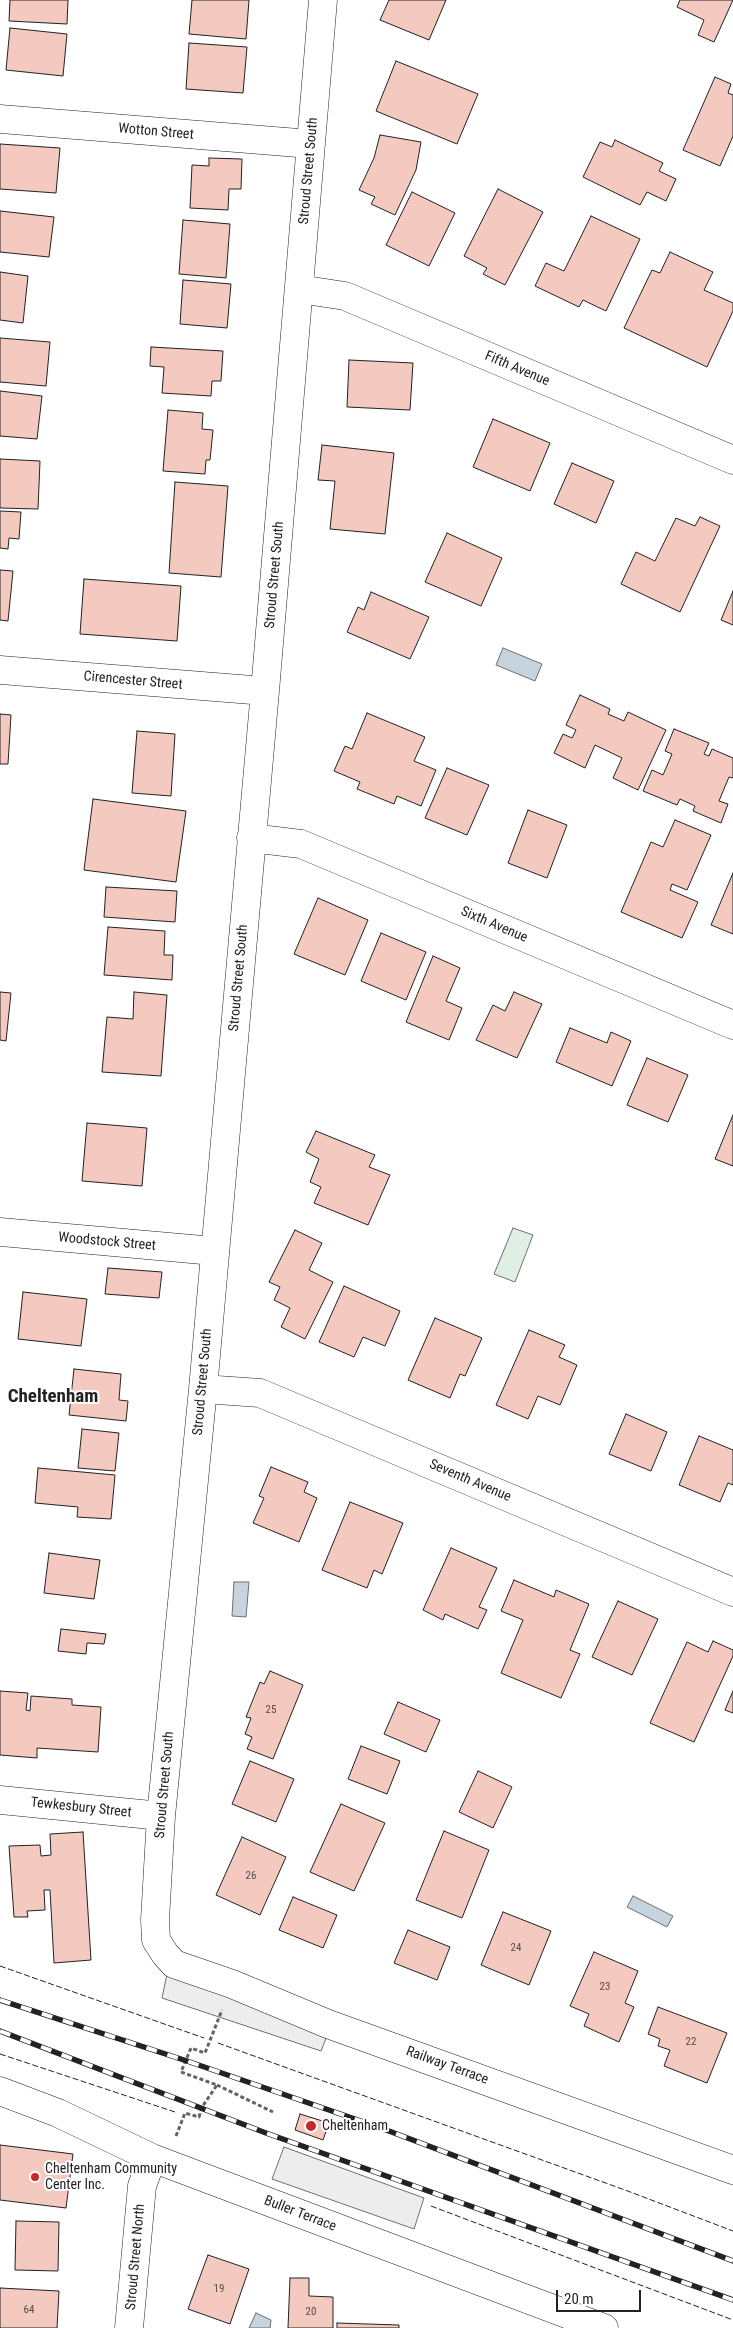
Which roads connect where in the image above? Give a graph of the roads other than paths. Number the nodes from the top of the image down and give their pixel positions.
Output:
1 (323, 0) edge
2 (0, 119) edge
3 (311, 144) junction
4 (299, 289) junction
5 (733, 460) edge
6 (0, 670) edge
7 (266, 691) junction
8 (251, 838) junction
9 (733, 1025) edge
10 (0, 1232) edge
11 (214, 1251) junction
12 (203, 1389) junction
13 (733, 1592) edge
14 (0, 1800) edge
15 (161, 1816) junction
16 (164, 1954) joint
17 (0, 2091) edge
18 (152, 2158) junction
19 (733, 2170) edge
20 (129, 2328) edge
21 (604, 2328) edge

1 - 3 street, Stroud Street South
2 - 3 street, Wotton Street
3 - 4 street, Stroud Street South
4 - 5 street, Fifth Avenue
4 - 7 street, Stroud Street South
6 - 7 street, Cirencester Street
7 - 8 street, Stroud Street South
8 - 9 street, Sixth Avenue
8 - 11 street, Stroud Street South
10 - 11 street, Woodstock Street
11 - 12 street, Stroud Street South
12 - 13 street, Seventh Avenue
12 - 15 street, Stroud Street South
14 - 15 street, Tewkesbury Street
15 - 16 street, Stroud Street South
16 - 19 street, Railway Terrace
17 - 18 street, Buller Terrace
18 - 20 street, Stroud Street North
18 - 21 street, Buller Terrace

